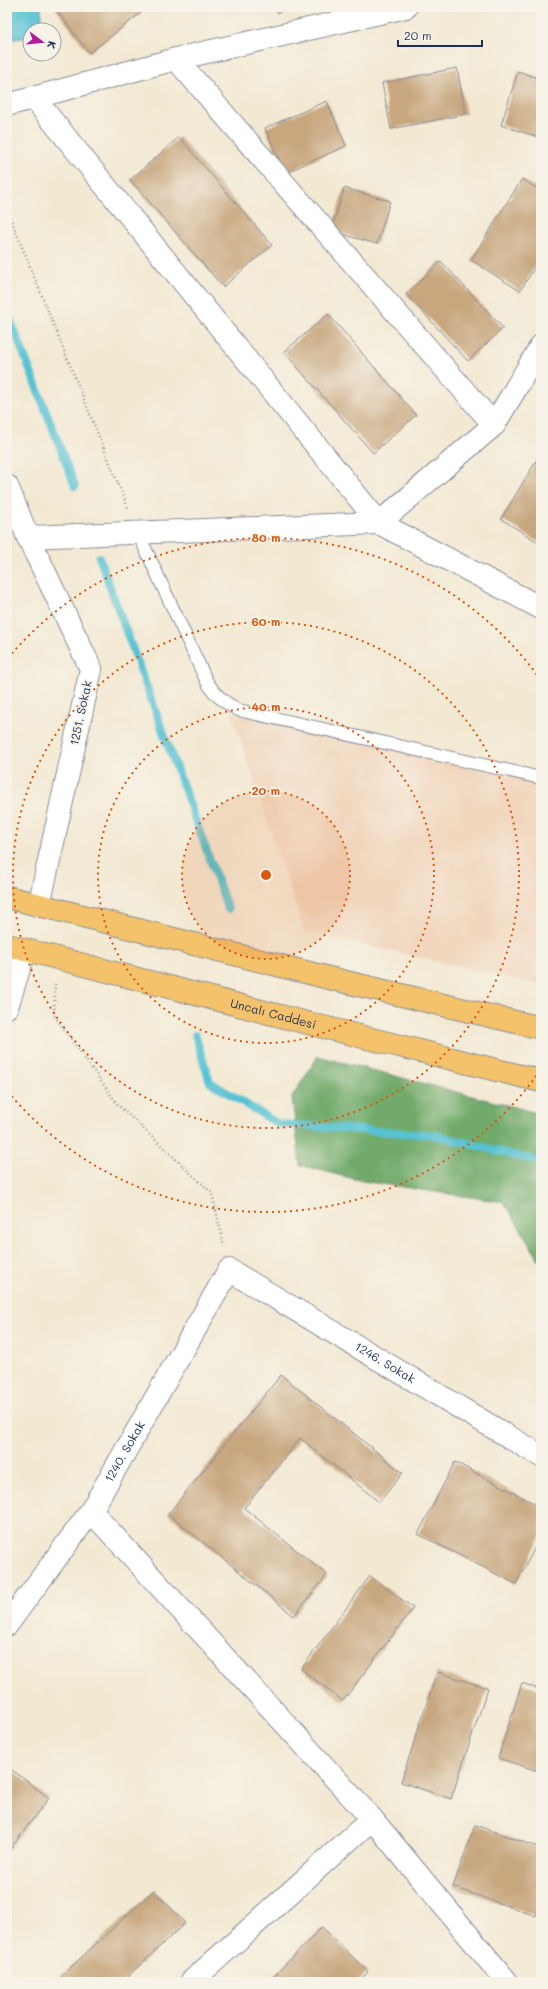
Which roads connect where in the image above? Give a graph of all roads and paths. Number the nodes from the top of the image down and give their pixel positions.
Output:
1 (406, 7) edge
2 (176, 59) junction
3 (33, 97) junction
4 (7, 105) edge
5 (7, 210) edge
6 (541, 346) edge
7 (494, 425) junction
8 (7, 486) edge
9 (379, 523) junction
10 (138, 533) junction
11 (28, 537) junction
12 (541, 608) edge
13 (541, 778) edge
14 (7, 897) edge
15 (39, 906) junction
16 (16, 947) edge
17 (56, 982) dead end
18 (7, 1007) edge
19 (541, 1028) edge
20 (541, 1080) edge
21 (229, 1270) junction
22 (541, 1456) edge
23 (91, 1512) junction
24 (7, 1624) edge
25 (372, 1820) junction
26 (191, 1982) edge
27 (507, 1982) edge

1 - 2 street
2 - 3 street
2 - 7 street
3 - 4 street
3 - 9 street
5 - 10 path
6 - 7 street
7 - 9 street
8 - 11 street, 1251. Sokak
9 - 10 street
9 - 12 street
10 - 11 street
10 - 13 lane
11 - 15 street, 1251. Sokak
14 - 15 main road
15 - 19 main road
16 - 18 street
16 - 20 main road, Uncalı Caddesi
17 - 21 path
21 - 22 street, 1246. Sokak
21 - 23 street, 1240. Sokak
23 - 24 street, 1240. Sokak
23 - 25 street
25 - 26 street
25 - 27 street

